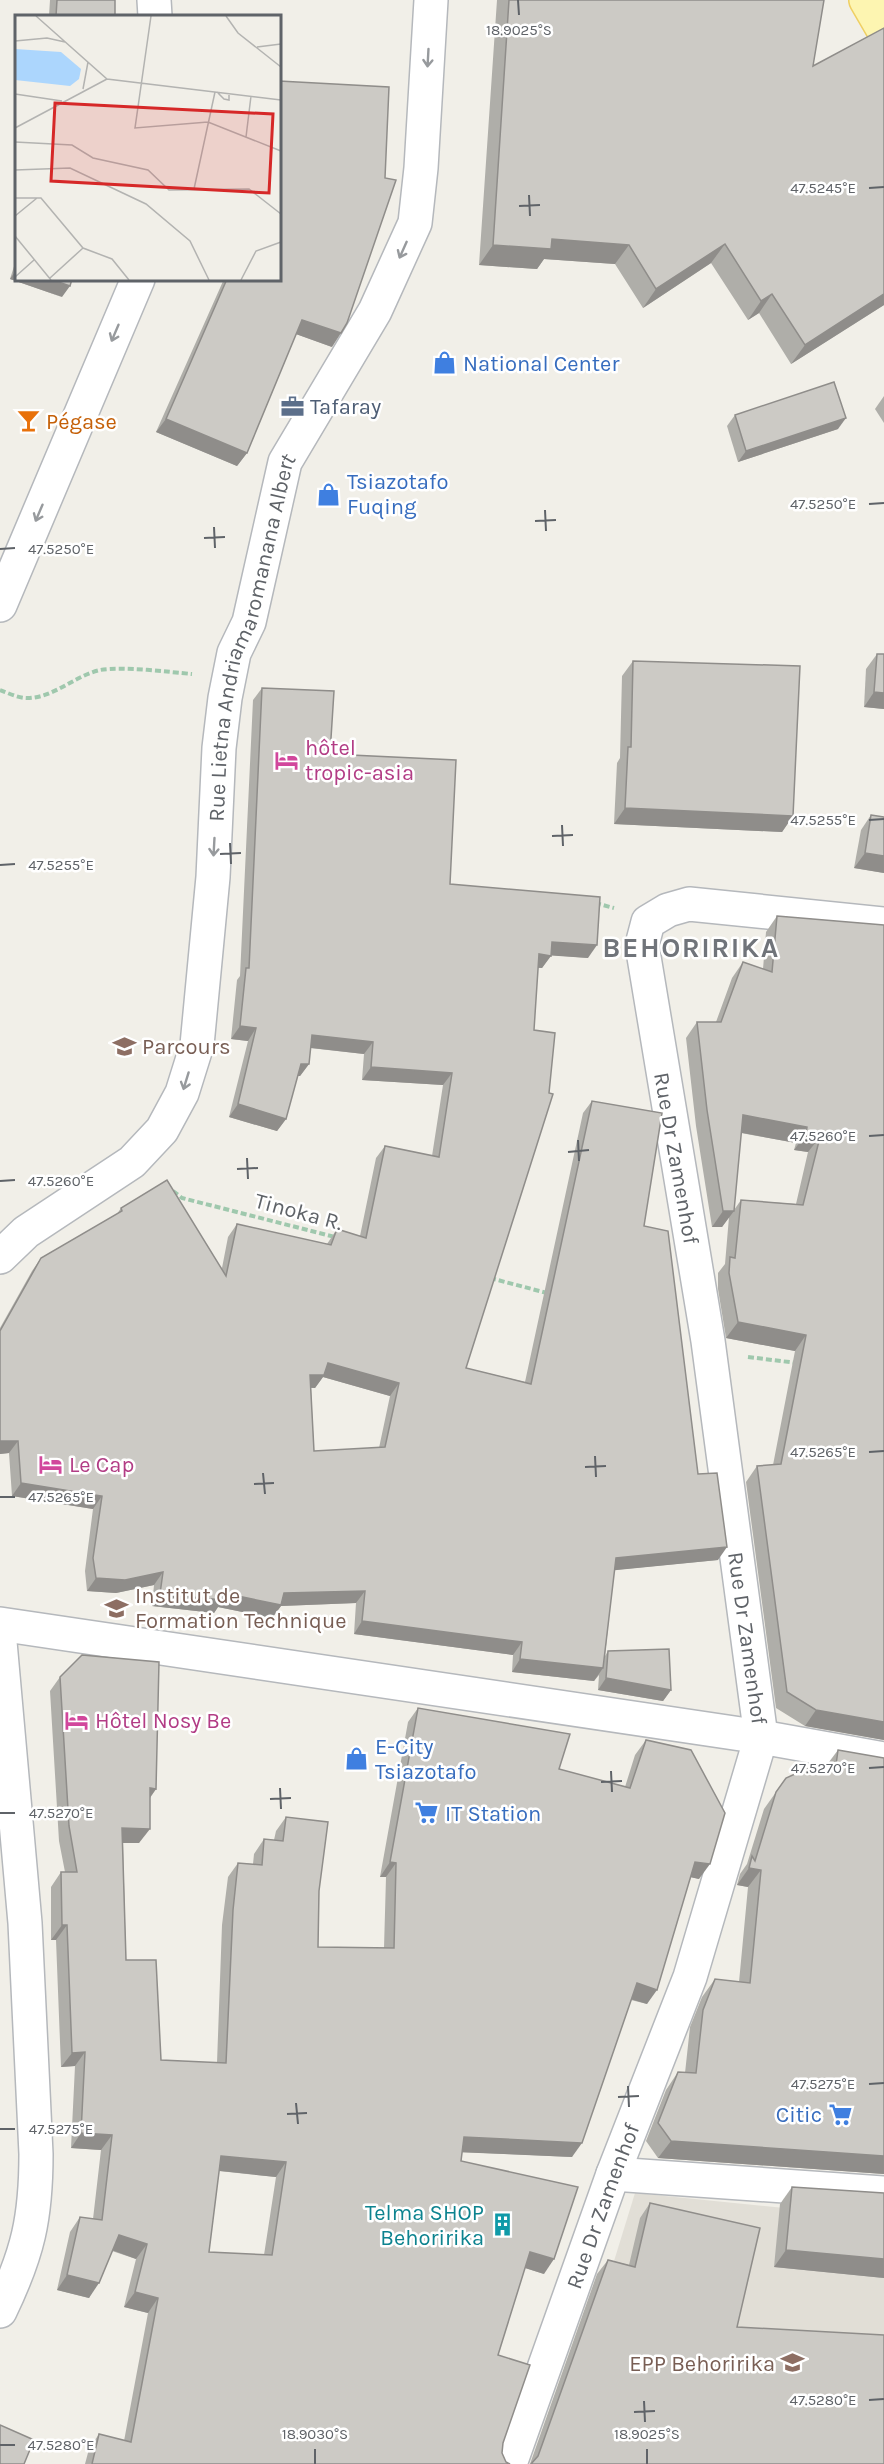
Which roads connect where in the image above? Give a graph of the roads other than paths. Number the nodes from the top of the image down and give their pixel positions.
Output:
1 (154, 0) edge
2 (431, 0) edge
3 (866, 0) edge
4 (155, 15) edge
5 (884, 31) edge
6 (138, 280) edge
7 (0, 605) edge
8 (884, 924) edge
9 (0, 1257) edge
10 (0, 1624) edge
11 (0, 1642) edge
12 (761, 1737) junction
13 (884, 1759) edge
14 (613, 2174) junction
15 (884, 2193) edge
16 (0, 2311) edge
17 (510, 2464) edge

1 - 4 street
2 -> 9 street, Rue Lietna Andriamaromanana Albert
3 - 5 main road
6 -> 7 street
8 - 12 street, Rue Dr Zamenhof
10 - 12 street
11 - 16 street
12 - 13 street
12 - 14 street, Rue Dr Zamenhof
14 - 15 street
14 - 17 street, Rue Dr Zamenhof

